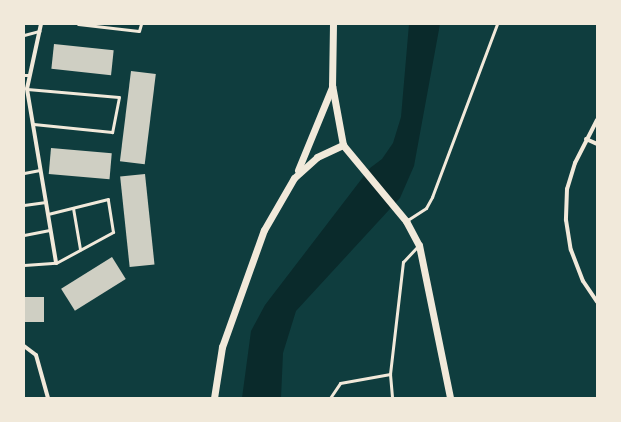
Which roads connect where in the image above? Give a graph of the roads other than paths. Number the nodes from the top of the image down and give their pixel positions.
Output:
1 (41, 24) edge
2 (78, 24) edge
3 (141, 24) edge
4 (333, 24) edge
5 (497, 24) edge
6 (39, 31) junction
7 (24, 35) edge
8 (24, 75) edge
9 (29, 75) junction
10 (332, 85) junction
11 (27, 89) junction
12 (24, 106) edge
13 (30, 106) junction
14 (597, 120) edge
15 (33, 124) junction
16 (586, 139) junction
17 (597, 144) edge
18 (343, 145) junction
19 (40, 170) junction
20 (24, 173) edge
21 (294, 178) junction
22 (46, 202) junction
23 (24, 205) edge
24 (73, 208) junction
25 (48, 214) junction
26 (406, 221) junction
27 (50, 230) junction
28 (24, 235) edge
29 (418, 245) junction
30 (80, 249) junction
31 (56, 262) junction
32 (24, 265) edge
33 (597, 302) edge
34 (24, 346) edge
35 (390, 374) junction
36 (48, 398) edge
37 (214, 398) edge
38 (330, 398) edge
39 (392, 398) edge
40 (450, 398) edge

1 - 6 street
2 - 3 lane
4 - 10 street
5 - 26 lane
6 - 7 lane
6 - 9 street
8 - 9 lane
9 - 11 street
10 - 18 street
10 - 21 street
11 - 13 street
11 - 15 lane
12 - 13 lane
13 - 15 street
14 - 16 street
15 - 19 street
16 - 17 street
16 - 33 street
18 - 21 street
18 - 26 street
19 - 20 lane
19 - 22 street
21 - 37 street
22 - 23 lane
22 - 25 street
24 - 25 lane
24 - 30 lane
24 - 30 lane
25 - 27 street
26 - 29 street
27 - 28 lane
27 - 31 street
29 - 35 lane
29 - 40 street
30 - 31 lane
31 - 32 lane
34 - 36 street
35 - 38 lane
35 - 39 lane

